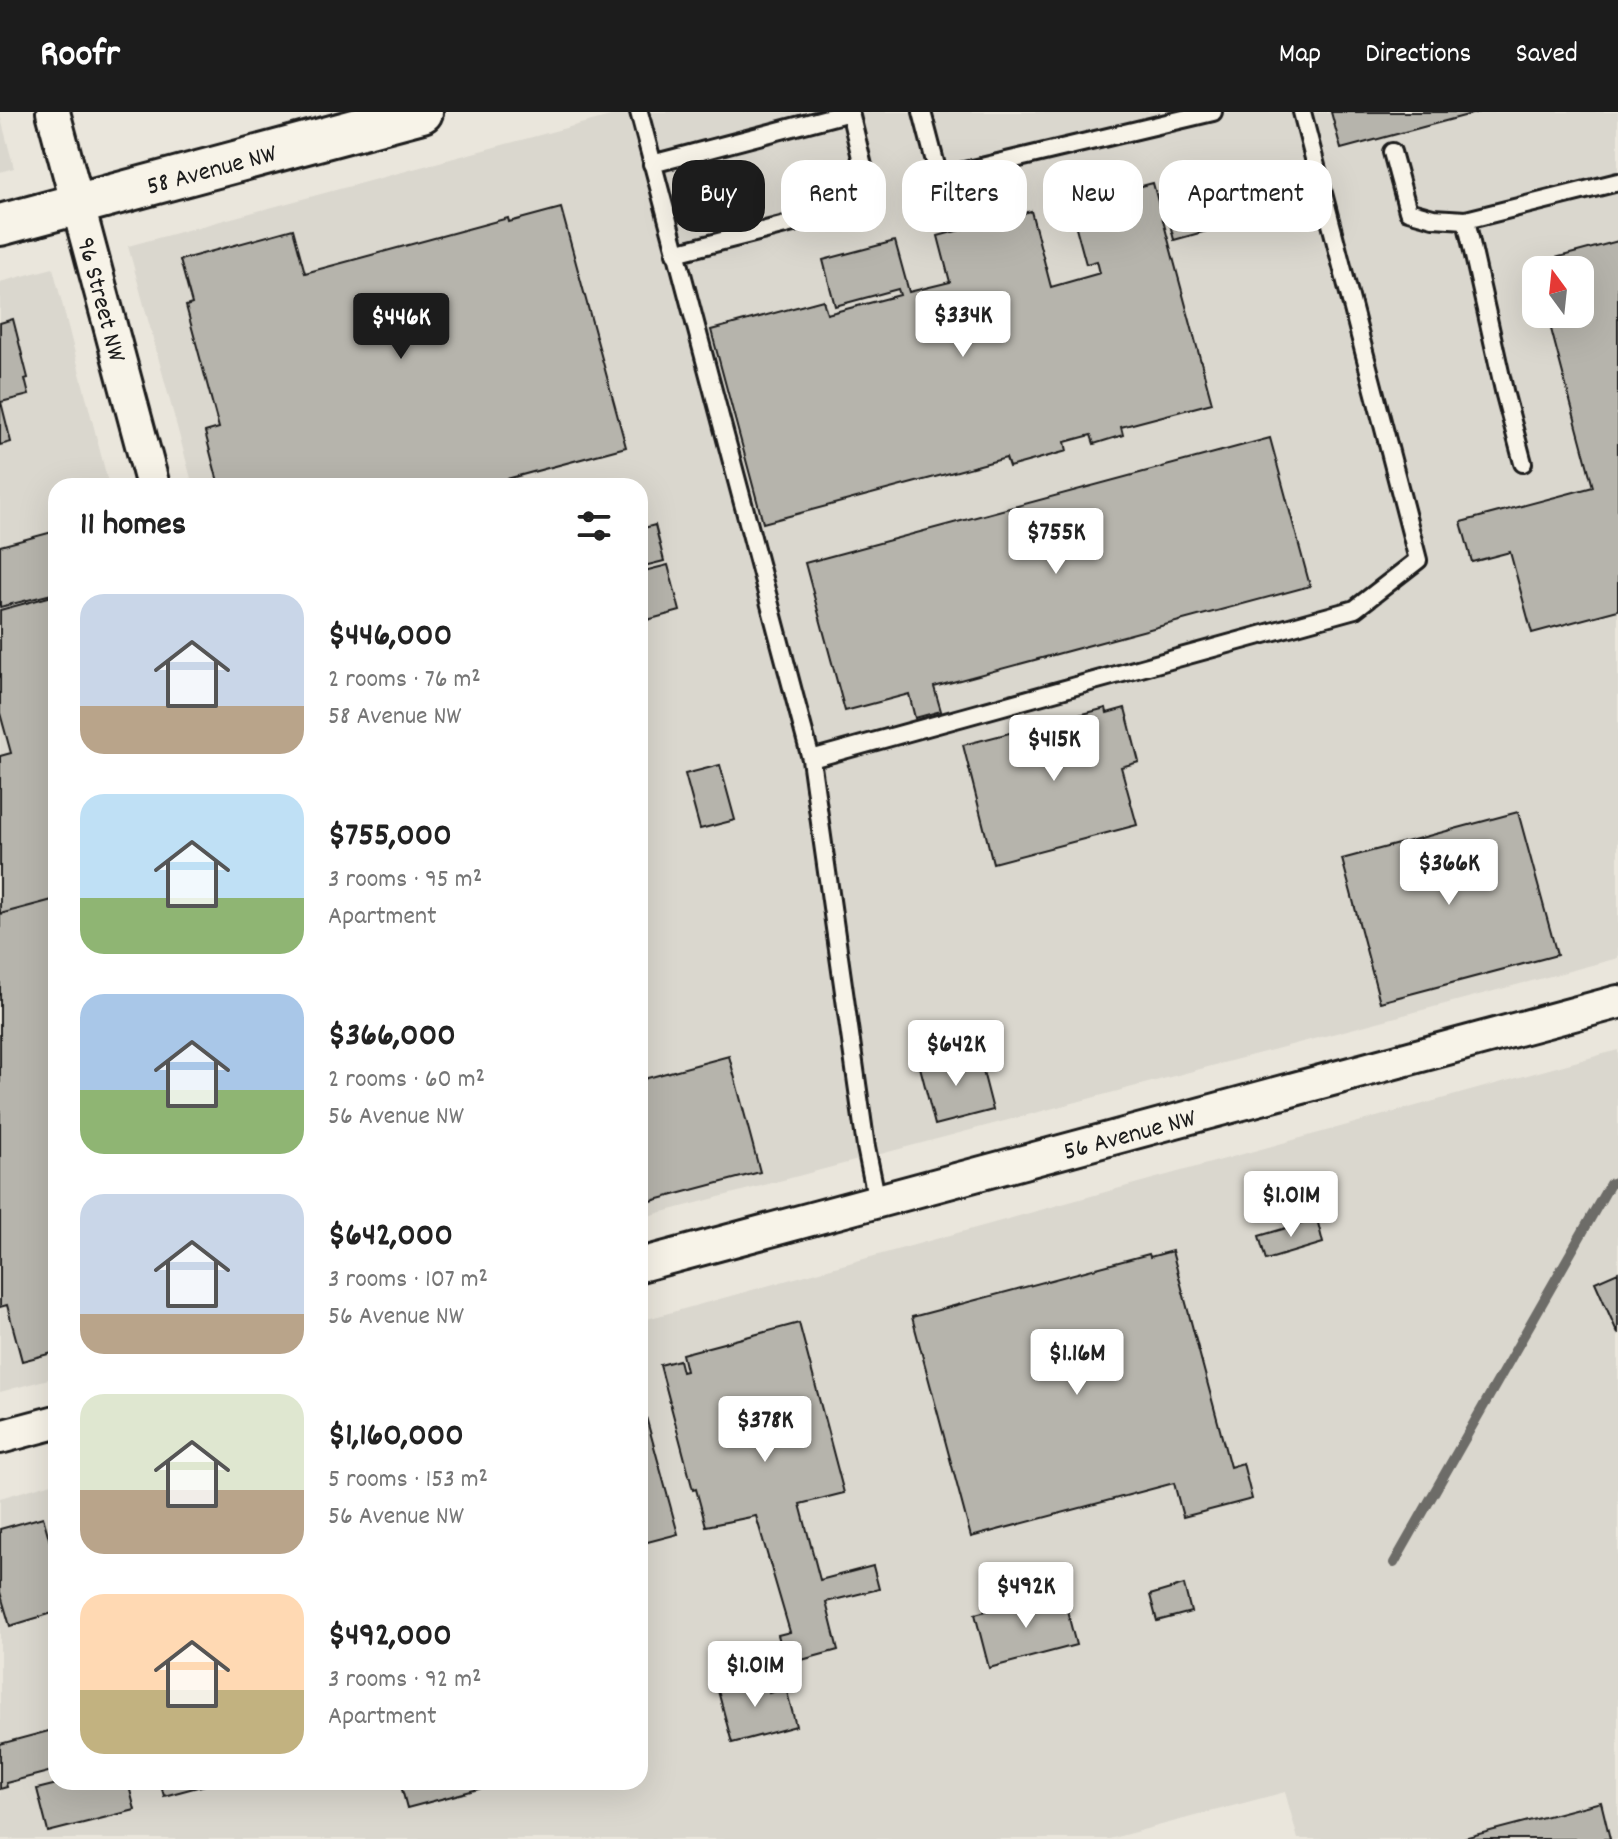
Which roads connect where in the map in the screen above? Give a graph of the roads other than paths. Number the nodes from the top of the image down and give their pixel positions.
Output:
1 (53, 112) edge
2 (422, 112) edge
3 (639, 112) edge
4 (922, 112) edge
5 (1213, 112) edge
6 (1302, 112) edge
7 (1392, 152) dead end
8 (652, 164) junction
9 (1618, 182) edge
10 (77, 204) junction
11 (1466, 220) junction
12 (0, 225) edge
13 (675, 253) junction
14 (1523, 463) dead end
15 (151, 478) edge
16 (811, 759) junction
17 (1618, 1002) edge
18 (877, 1201) junction
19 (648, 1263) edge
20 (48, 1424) edge
21 (0, 1437) edge

1 - 10 street, 96 Street NW
2 - 10 street, 58 Avenue NW
3 - 8 lane
4 - 5 lane
6 - 16 lane
7 - 11 lane
8 - 13 lane
8 - 13 lane
9 - 11 lane
10 - 12 street, 58 Avenue NW
10 - 15 street, 96 Street NW
11 - 14 lane
13 - 16 lane
16 - 18 lane
17 - 18 street, 56 Avenue NW
18 - 19 street, 56 Avenue NW
20 - 21 street

